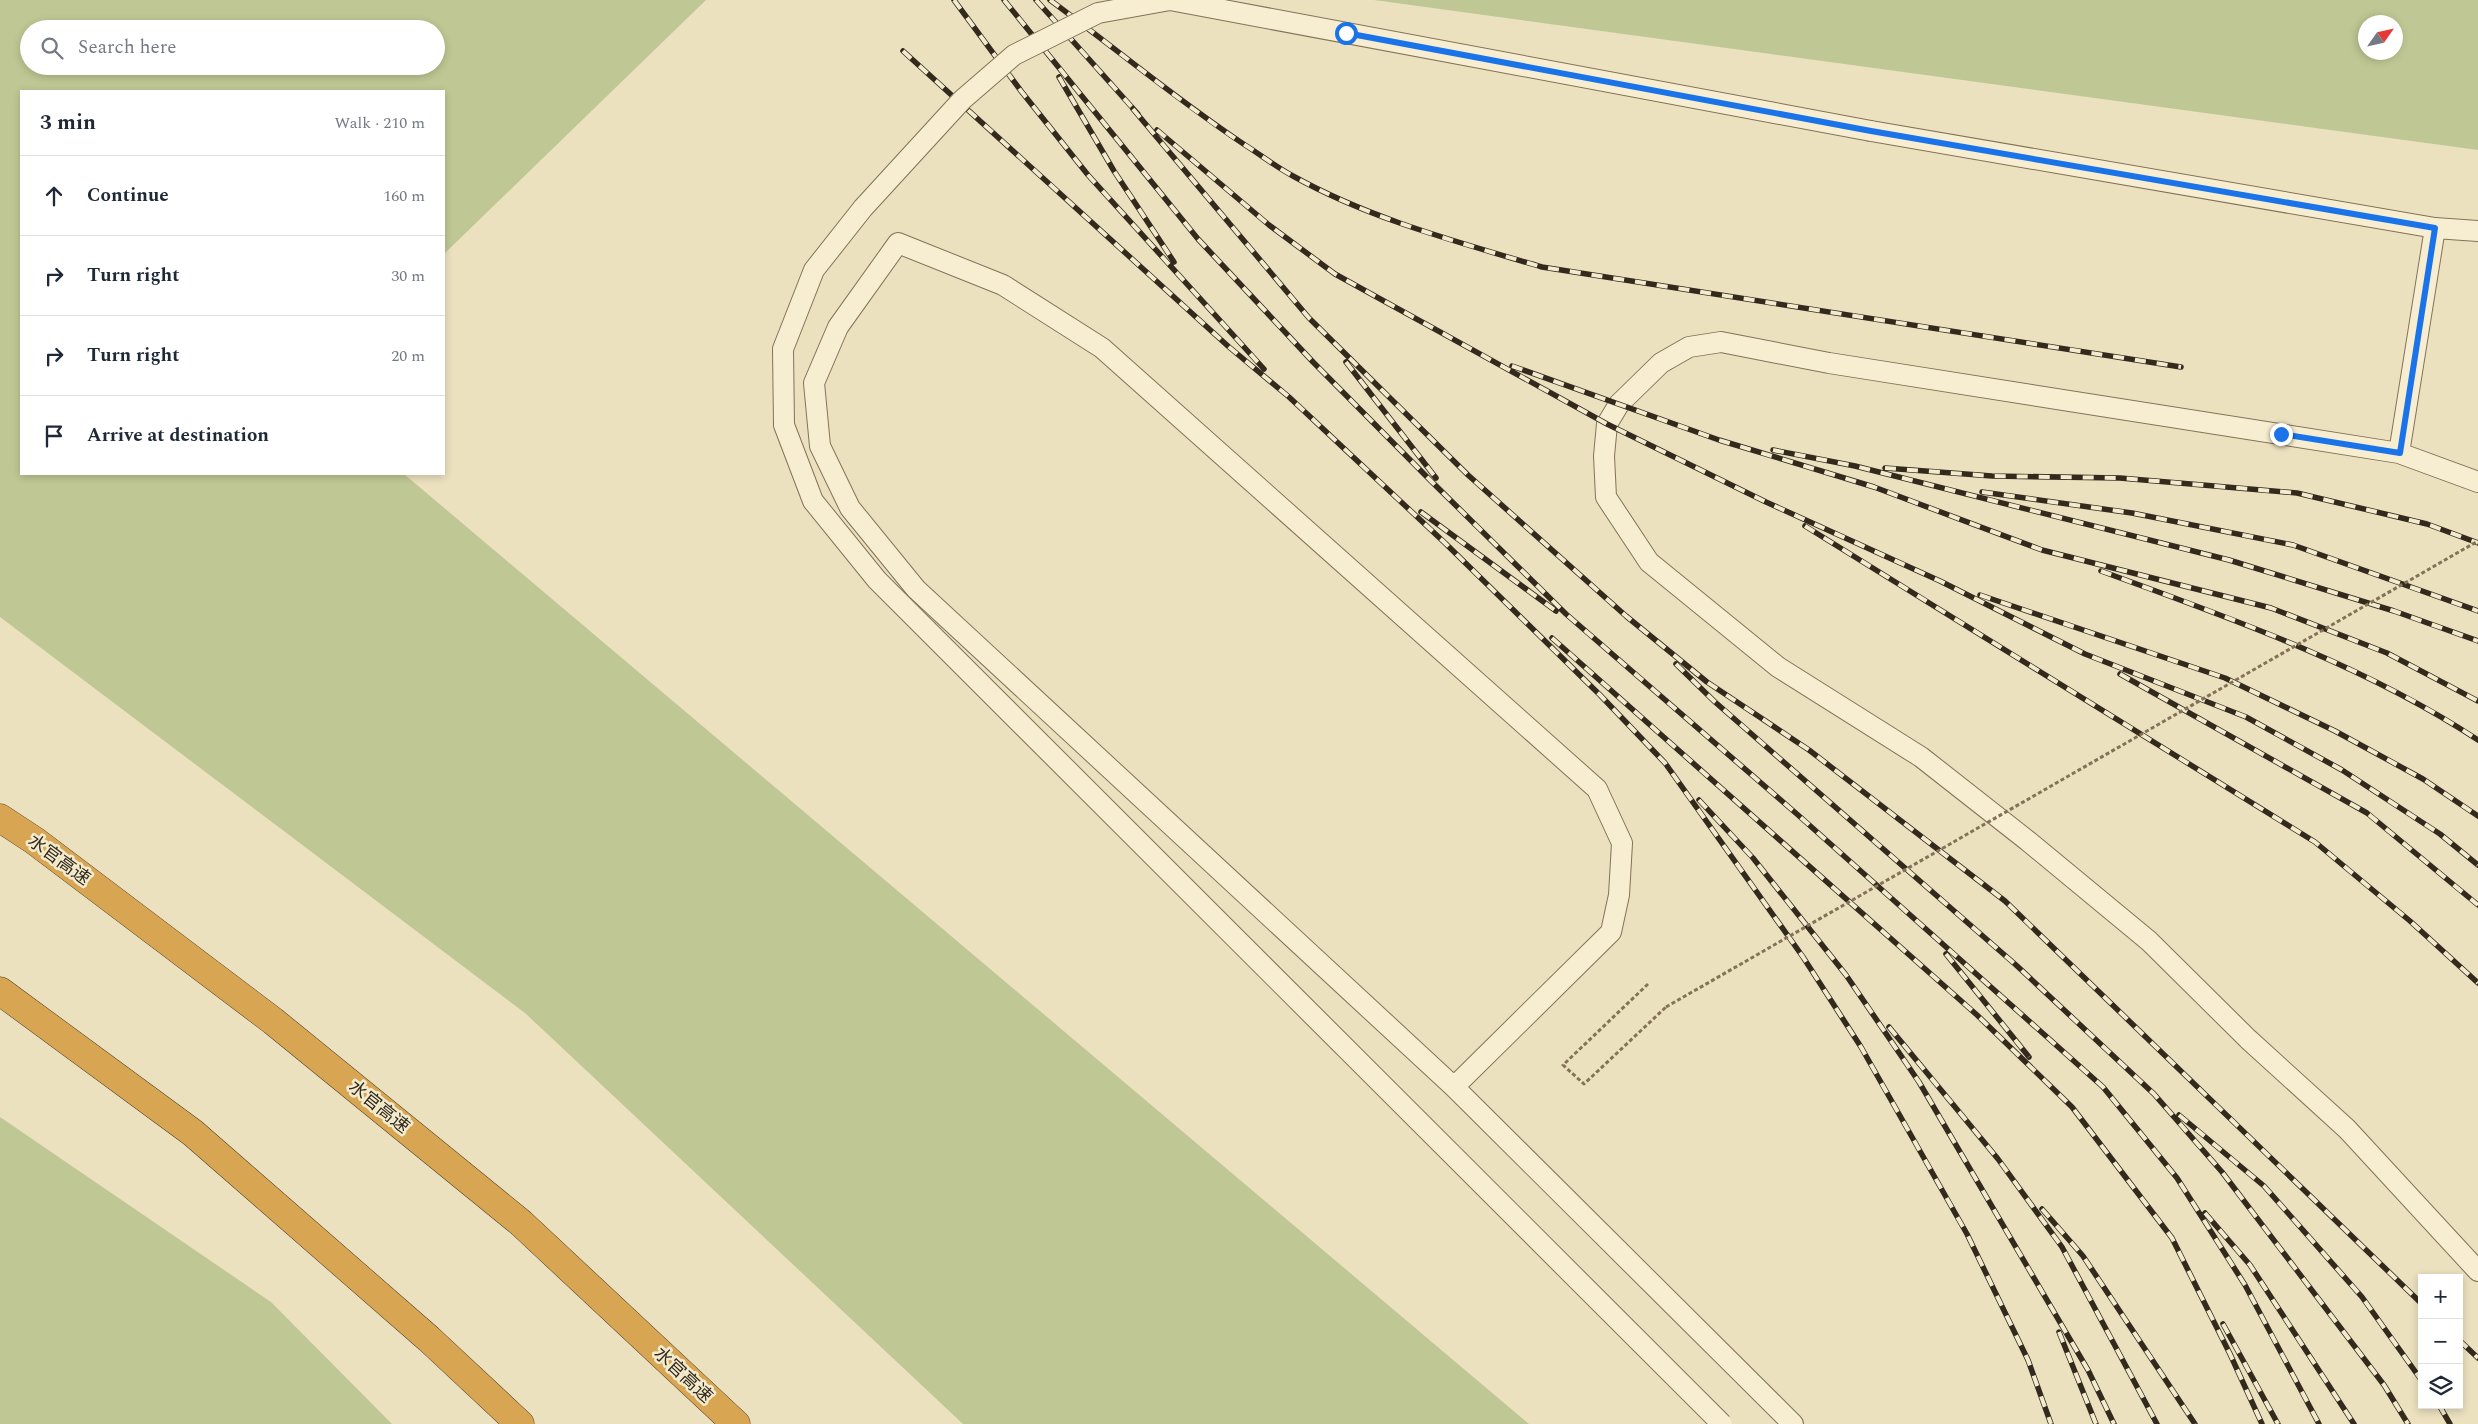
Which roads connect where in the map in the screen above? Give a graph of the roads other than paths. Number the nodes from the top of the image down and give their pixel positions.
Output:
1 (2435, 228) junction
2 (2478, 231) edge
3 (2400, 453) junction
4 (2478, 482) edge
5 (0, 818) edge
6 (0, 991) edge
7 (1454, 1087) junction
8 (2478, 1271) edge
9 (520, 1424) edge
10 (736, 1424) edge
11 (1722, 1424) edge
12 (1793, 1424) edge

1 - 2 lane
1 - 3 lane
1 - 11 lane, bridge
3 - 4 lane
3 - 8 lane
5 - 10 highway, 水官高速
6 - 9 highway
7 - 7 lane
7 - 12 lane

